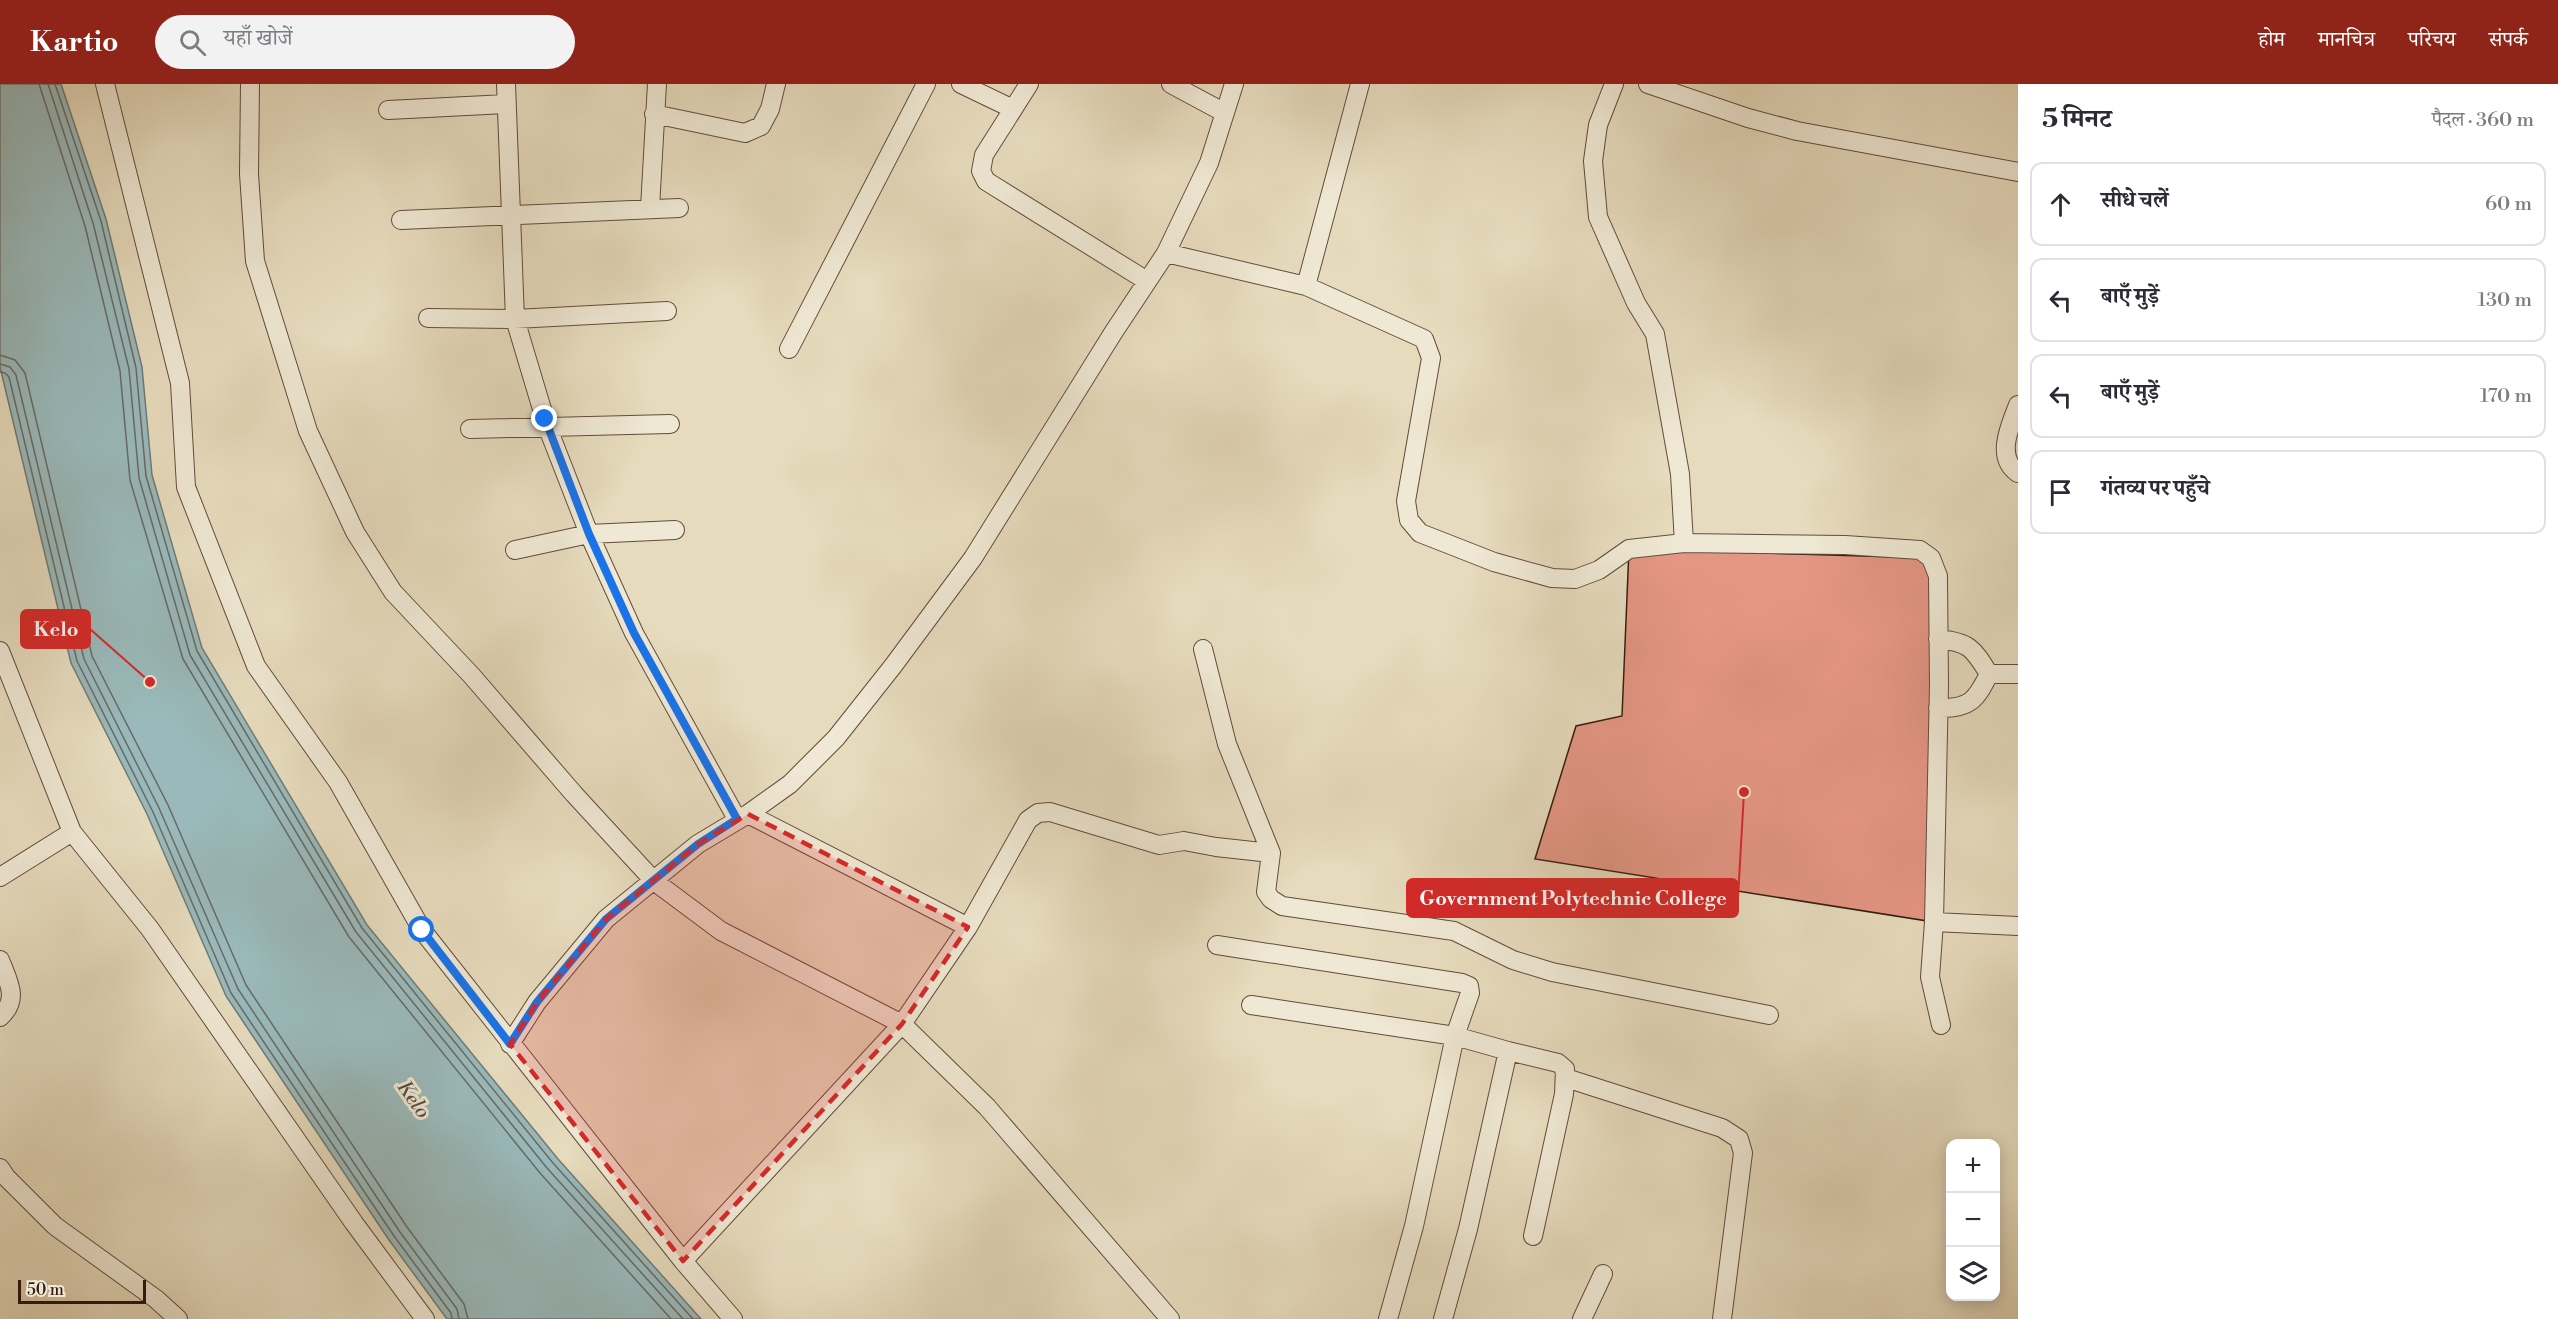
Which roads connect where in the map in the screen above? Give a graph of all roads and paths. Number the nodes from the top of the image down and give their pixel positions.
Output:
1 (105, 84) edge
2 (250, 84) edge
3 (506, 84) edge
4 (657, 84) edge
5 (776, 84) edge
6 (926, 84) edge
7 (961, 84) edge
8 (1029, 84) edge
9 (1171, 84) edge
10 (1234, 84) edge
11 (1360, 84) edge
12 (1614, 84) edge
13 (1648, 84) edge
14 (506, 104) junction
15 (1013, 109) junction
16 (388, 110) dead end
17 (1225, 113) junction
18 (654, 114) junction
19 (2018, 172) edge
20 (650, 208) junction
21 (679, 208) dead end
22 (510, 214) junction
23 (401, 220) dead end
24 (1166, 253) junction
25 (1147, 281) junction
26 (1306, 286) junction
27 (668, 311) dead end
28 (428, 318) dead end
29 (515, 319) junction
30 (789, 349) dead end
31 (2018, 405) edge
32 (670, 424) dead end
33 (547, 426) junction
34 (470, 429) dead end
35 (2018, 473) edge
36 (675, 530) dead end
37 (589, 534) junction
38 (1684, 543) junction
39 (515, 550) dead end
40 (1938, 639) junction
41 (1203, 648) dead end
42 (0, 651) edge
43 (1989, 674) junction
44 (2018, 674) edge
45 (1938, 708) junction
46 (742, 816) junction
47 (72, 832) junction
48 (1271, 853) junction
49 (0, 877) edge
50 (654, 881) junction
51 (1934, 922) junction
52 (2018, 926) edge
53 (968, 927) junction
54 (1217, 945) dead end
55 (0, 960) edge
56 (1251, 1005) dead end
57 (1768, 1015) dead end
58 (0, 1017) edge
59 (902, 1024) junction
60 (1941, 1025) dead end
61 (1455, 1036) junction
62 (510, 1044) junction
63 (1508, 1051) junction
64 (1566, 1078) junction
65 (0, 1168) edge
66 (1533, 1236) dead end
67 (683, 1261) junction
68 (1603, 1274) dead end
69 (178, 1319) edge
70 (425, 1319) edge
71 (733, 1319) edge
72 (1170, 1319) edge
73 (1388, 1319) edge
74 (1443, 1319) edge
75 (1582, 1319) edge
76 (1722, 1319) edge

1 - 62 street
2 - 50 street
3 - 14 street
4 - 18 street
5 - 18 street
6 - 30 street
7 - 15 street
8 - 15 street
9 - 17 street
10 - 17 street
11 - 26 street
12 - 38 street
13 - 19 street
14 - 16 street
14 - 22 street
15 - 25 street
17 - 24 street
18 - 20 street
20 - 21 street
20 - 22 street
22 - 23 street
22 - 29 street
24 - 25 street
24 - 26 street
25 - 46 street
26 - 38 street
27 - 29 street
28 - 29 street
29 - 33 street
31 - 35 street
32 - 33 street
33 - 34 street
33 - 37 street
36 - 37 street
37 - 39 street
37 - 46 street
38 - 40 street
40 - 43 street
40 - 45 street
41 - 48 street
42 - 47 street
43 - 44 street
43 - 45 street
45 - 51 street
46 - 50 street
46 - 53 street
47 - 49 street
47 - 70 street
48 - 53 street
48 - 57 street
50 - 59 street
50 - 62 street
51 - 52 street
51 - 60 street
53 - 59 street
54 - 61 street
55 - 58 street
56 - 61 street
59 - 67 street
59 - 72 street
61 - 63 street
61 - 73 street
62 - 67 street
63 - 64 street
63 - 74 street
64 - 66 street
64 - 76 street
65 - 69 street
67 - 71 street
68 - 75 street

